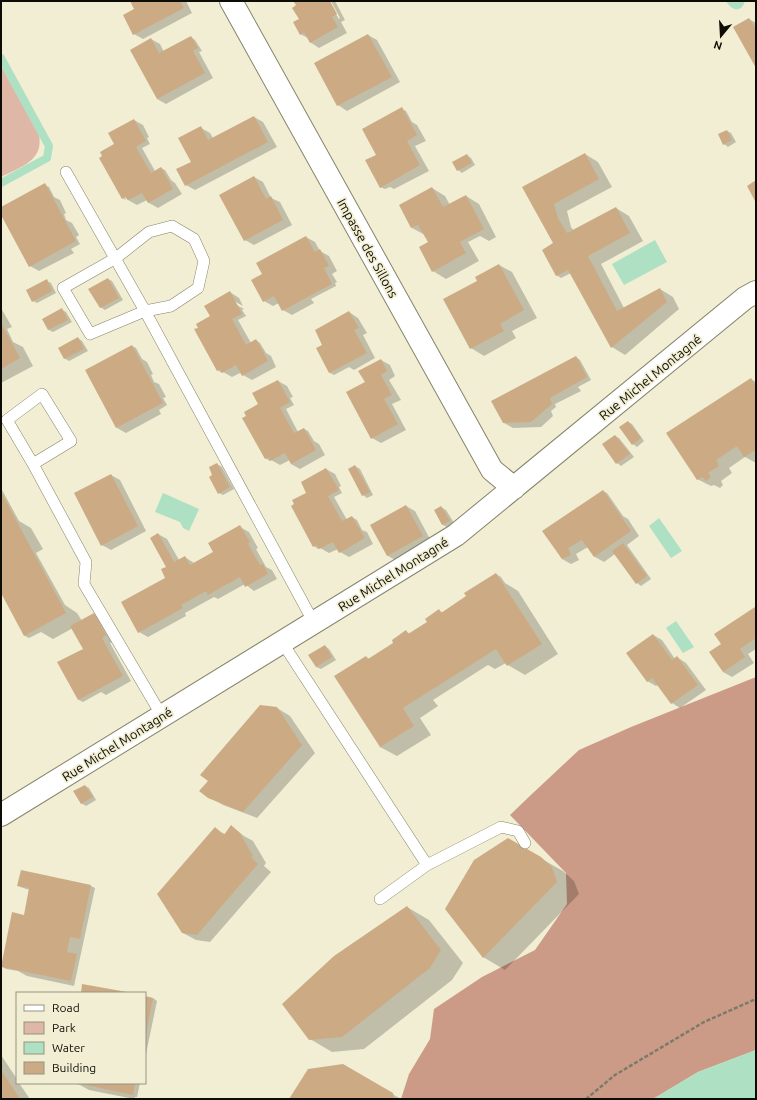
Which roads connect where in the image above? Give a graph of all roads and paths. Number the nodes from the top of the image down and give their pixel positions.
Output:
1 (231, 1) edge
2 (66, 172) dead end
3 (116, 258) junction
4 (756, 292) edge
5 (144, 311) junction
6 (33, 464) junction
7 (514, 488) junction
8 (314, 622) junction
9 (282, 642) junction
10 (162, 716) junction
11 (1, 814) edge
12 (525, 843) dead end
13 (427, 865) junction
14 (380, 899) dead end
15 (756, 999) edge
16 (586, 1099) edge

1 - 7 street, Impasse des Sillons
2 - 3 lane
3 - 5 lane
3 - 5 lane
3 - 5 lane
4 - 7 street, Rue Michel Montagné
5 - 8 lane
6 - 6 lane
6 - 10 lane
7 - 8 street, Rue Michel Montagné
8 - 9 street, Rue Michel Montagné
9 - 10 street, Rue Michel Montagné
9 - 13 lane
10 - 11 street, Rue Michel Montagné
12 - 13 lane
13 - 14 lane
15 - 16 path

